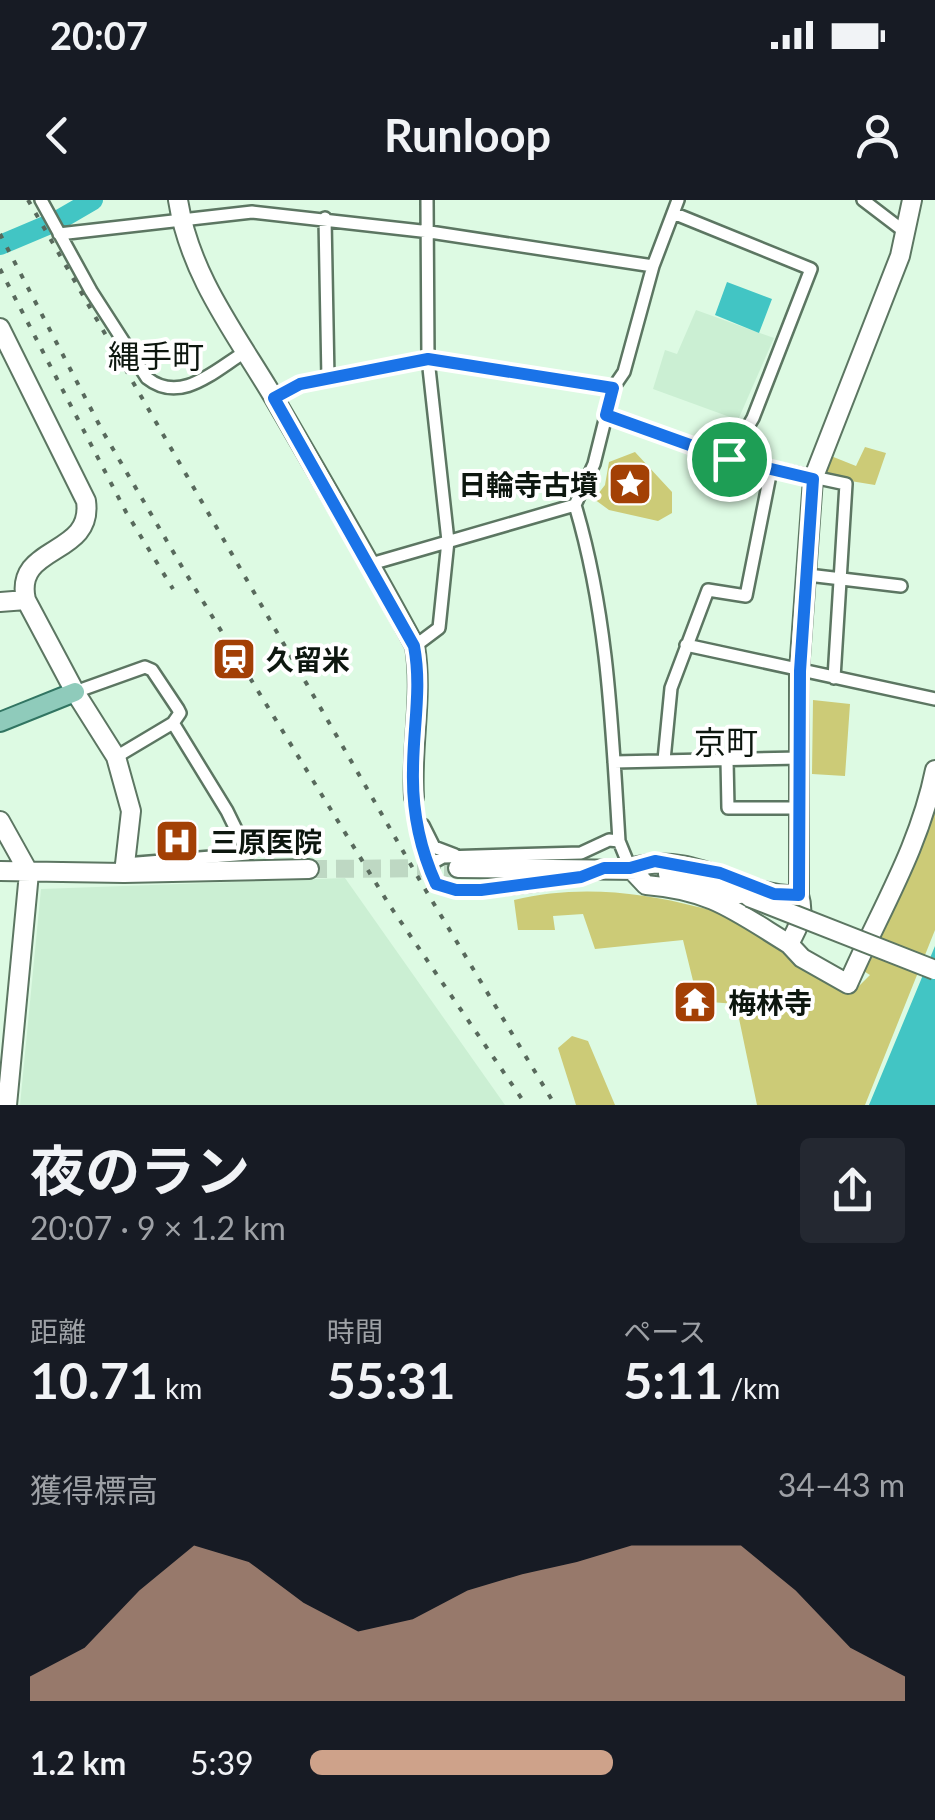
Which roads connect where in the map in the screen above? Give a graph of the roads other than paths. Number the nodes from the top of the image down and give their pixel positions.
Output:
1 (42, 200) edge
2 (178, 200) edge
3 (427, 200) edge
4 (678, 200) edge
5 (863, 200) edge
6 (912, 200) edge
7 (252, 206) edge
8 (673, 213) junction
9 (325, 218) junction
10 (181, 220) junction
11 (430, 232) junction
12 (906, 232) junction
13 (59, 234) junction
14 (652, 266) junction
15 (0, 328) edge
16 (245, 352) junction
17 (6, 354) edge
18 (428, 359) junction
19 (328, 378) junction
20 (613, 388) junction
21 (274, 398) junction
22 (606, 415) junction
23 (729, 459) junction
24 (770, 470) junction
25 (813, 479) junction
26 (574, 505) junction
27 (448, 541) junction
28 (371, 564) junction
29 (808, 576) junction
30 (841, 579) junction
31 (901, 586) dead end
32 (26, 600) junction
33 (0, 602) edge
34 (686, 645) junction
35 (414, 646) junction
36 (800, 671) junction
37 (834, 678) junction
38 (75, 692) junction
39 (935, 698) edge
40 (0, 722) edge
41 (173, 723) junction
42 (116, 757) junction
43 (800, 758) junction
44 (664, 760) junction
45 (727, 760) junction
46 (614, 762) junction
47 (935, 770) edge
48 (414, 798) junction
49 (799, 808) junction
50 (0, 821) edge
51 (619, 841) junction
52 (459, 862) junction
53 (604, 868) junction
54 (630, 868) junction
55 (125, 869) junction
56 (310, 869) tunnel mouth
57 (0, 871) edge
58 (28, 874) junction
59 (433, 878) junction
60 (799, 895) junction
61 (789, 944) junction
62 (935, 970) edge
63 (8, 1105) edge

1 - 13 street
2 - 10 street
3 - 11 street
4 - 8 street
5 - 12 street
6 - 12 street
7 - 9 street
7 - 10 street
8 - 14 street
8 - 23 street
9 - 11 street
9 - 19 street
10 - 13 street
10 - 16 street
11 - 14 street
11 - 18 street
12 - 25 street
13 - 16 street
14 - 20 street
15 - 17 street
16 - 21 street
17 - 32 street
18 - 19 street
18 - 20 street
18 - 27 street
19 - 21 street
20 - 22 street
21 - 28 street
22 - 23 street
22 - 26 street
23 - 24 street
24 - 25 street
24 - 34 street
25 - 29 street
25 - 30 street
26 - 27 street
26 - 46 street
27 - 28 street
27 - 35 street
28 - 35 street
29 - 30 street
29 - 36 street
30 - 31 street
30 - 37 street
32 - 33 street
32 - 38 street
34 - 36 street
34 - 44 street
35 - 48 street
36 - 37 street
36 - 43 street
37 - 39 street
38 - 40 main road
38 - 41 street
38 - 42 street
41 - 42 street
41 - 55 street
42 - 55 street
43 - 45 street
43 - 49 street
44 - 45 street
44 - 46 street
45 - 49 street
46 - 51 street
47 - 61 street
48 - 52 street
48 - 59 street
49 - 60 street
50 - 58 street
51 - 52 street
51 - 54 street
52 - 53 street
52 - 59 street
53 - 54 street
53 - 59 street
54 - 60 street
54 - 61 street
54 - 62 street, bridge
55 - 56 street
55 - 58 street
57 - 58 street
58 - 63 street
60 - 61 street

